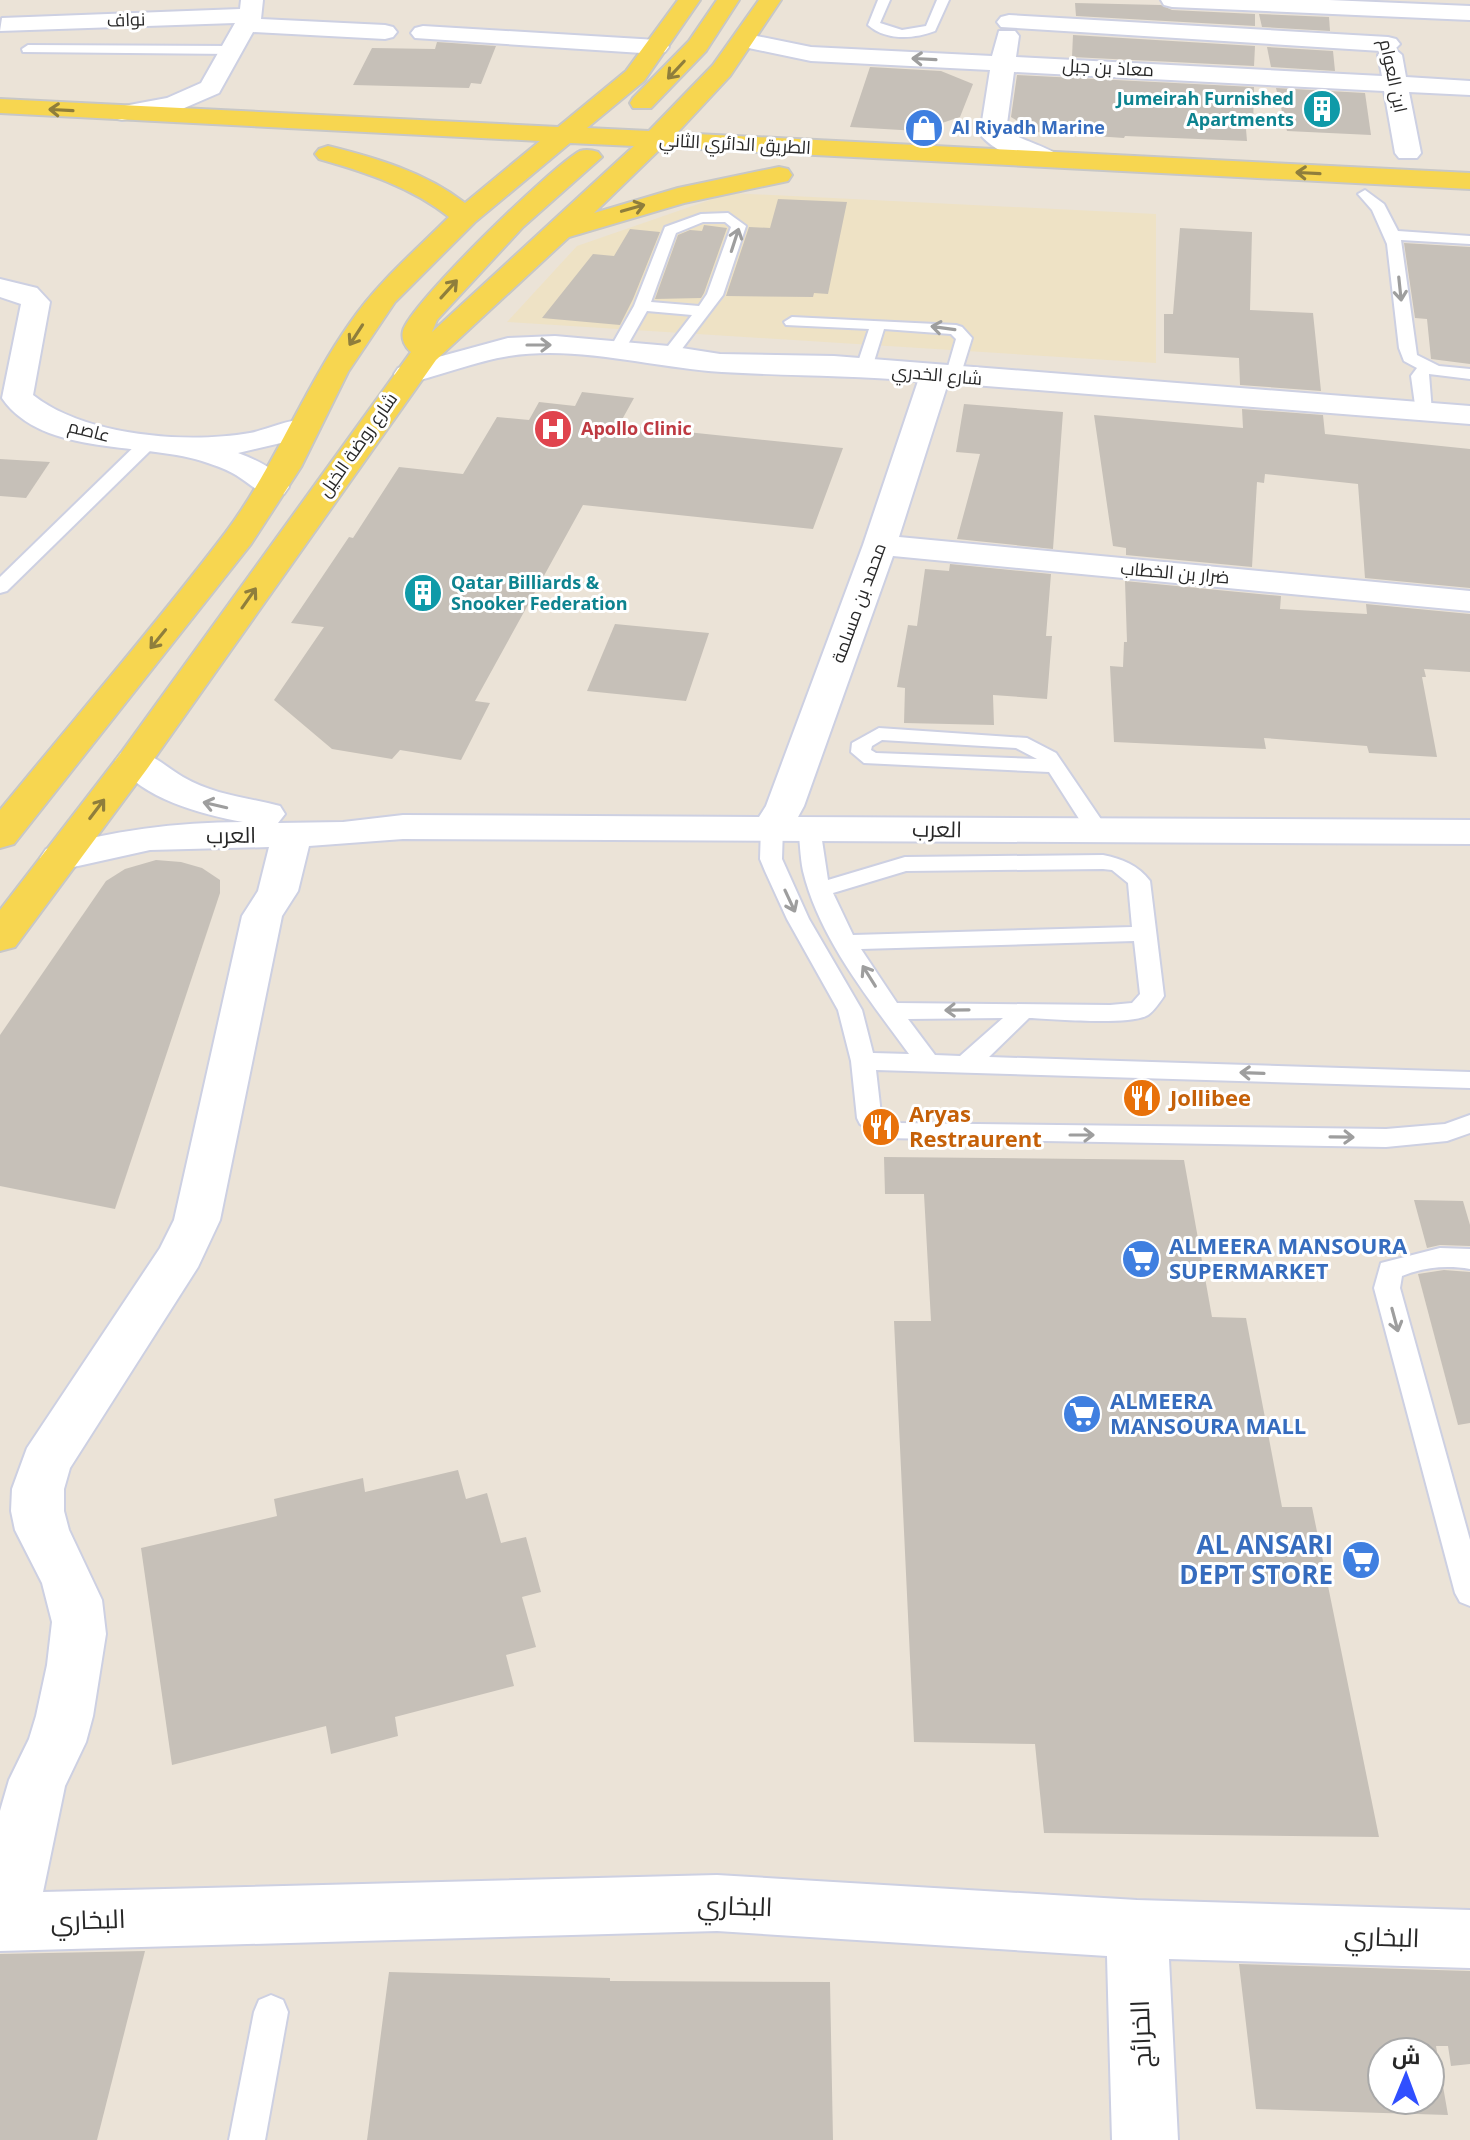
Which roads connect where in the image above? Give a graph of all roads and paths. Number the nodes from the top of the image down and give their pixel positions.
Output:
1 (689, 0) edge
2 (728, 0) edge
3 (770, 0) edge
4 (884, 0) edge
5 (943, 0) edge
6 (1172, 0) edge
7 (1189, 1) edge
8 (1373, 4) edge
9 (1010, 11) edge
10 (250, 13) edge
11 (1470, 13) edge
12 (2, 25) edge
13 (747, 41) junction
14 (1189, 44) junction
15 (1388, 44) junction
16 (657, 47) junction
17 (28, 49) dead end
18 (232, 50) junction
19 (1002, 63) junction
20 (635, 76) junction
21 (1396, 84) junction
22 (210, 88) junction
23 (1470, 88) edge
24 (707, 90) junction
25 (0, 106) edge
26 (122, 113) junction
27 (249, 121) junction
28 (0, 129) edge
29 (449, 130) junction
30 (798, 147) junction
31 (546, 148) junction
32 (299, 152) dead end
33 (610, 153) junction
34 (1408, 153) junction
35 (328, 154) junction
36 (421, 157) dead end
37 (1049, 158) junction
38 (499, 161) dead end
39 (1209, 167) junction
40 (779, 175) junction
41 (809, 176) dead end
42 (1362, 185) junction
43 (1068, 186) dead end
44 (1465, 187) edge
45 (465, 216) junction
46 (559, 232) junction
47 (1394, 235) junction
48 (1470, 240) edge
49 (0, 288) edge
50 (642, 306) junction
51 (705, 311) junction
52 (792, 322) dead end
53 (878, 324) junction
54 (617, 350) junction
55 (669, 355) junction
56 (417, 364) junction
57 (864, 368) junction
58 (1425, 368) junction
59 (1470, 374) edge
60 (944, 376) junction
61 (15, 389) edge
62 (1424, 412) junction
63 (1470, 415) edge
64 (0, 428) edge
65 (304, 428) junction
66 (148, 443) junction
67 (187, 448) junction
68 (273, 487) junction
69 (880, 545) junction
70 (0, 587) edge
71 (1470, 601) edge
72 (134, 761) junction
73 (1055, 766) junction
74 (403, 827) junction
75 (791, 827) junction
76 (1098, 831) junction
77 (282, 834) junction
78 (0, 836) edge
79 (1468, 838) edge
80 (60, 858) junction
81 (822, 889) junction
82 (1144, 934) junction
83 (0, 938) edge
84 (848, 942) junction
85 (1023, 1010) junction
86 (891, 1011) junction
87 (913, 1042) junction
88 (861, 1050) junction
89 (928, 1063) junction
90 (966, 1064) junction
91 (1470, 1080) edge
92 (1470, 1124) edge
93 (1470, 1259) edge
94 (1470, 1593) edge
95 (12, 1922) edge
96 (1137, 1929) junction
97 (1470, 1939) edge
98 (271, 2012) dead end
99 (247, 2140) edge
100 (1145, 2140) edge

1 - 16 main road
2 -> 33 main road
3 - 13 main road, شارع روضة الخيل
4 - 5 lane
6 - 7 street
7 - 8 street
7 - 14 street
8 - 11 street
8 - 15 street, ابن العوام
9 - 14 street
9 - 19 street
10 - 12 street, نواف
10 - 16 street, نواف
10 - 18 street
19 -> 13 street, معاذ بن جبل
13 - 24 main road, شارع روضة الخيل
14 - 15 street
15 - 21 street, ابن العوام
16 - 20 main road
17 - 18 lane
18 - 22 street
19 - 21 street, معاذ بن جبل
19 - 37 street
20 - 29 main road
20 - 31 main road
21 - 23 street, معاذ بن جبل
21 - 34 street, ابن العوام
22 - 26 street
22 - 27 street
24 - 30 main road
24 - 33 main road, شارع روضة الخيل
26 -> 25 main road, الطريق الدائري الثاني
26 - 27 main road, الطريق الدائري الثاني
27 - 29 main road, الطريق الدائري الثاني
28 - 31 main road
29 - 31 main road, الطريق الدائري الثاني
30 - 33 main road, الطريق الدائري الثاني
30 - 37 main road, الطريق الدائري الثاني
31 - 33 main road, الطريق الدائري الثاني
31 - 33 main road
31 - 38 main road, الطريق الدائري الثاني
31 - 45 main road
32 - 35 main road
33 - 39 main road
33 - 40 main road, الطريق الدائري الثاني
33 - 46 main road, شارع روضة الخيل
56 -> 33 main road
34 - 42 street
34 - 44 street
35 - 36 main road
35 - 45 main road
37 - 39 main road, الطريق الدائري الثاني
42 -> 39 main road, الطريق الدائري الثاني
40 - 41 main road, الطريق الدائري الثاني
46 -> 40 main road
42 - 43 main road, الطريق الدائري الثاني
42 - 44 main road, الطريق الدائري الثاني
42 - 47 lane
45 -> 65 main road
46 - 56 main road, شارع روضة الخيل
47 - 48 lane
47 -> 58 lane
49 - 61 street
50 - 51 lane
51 -> 50 lane
50 - 54 lane
51 - 55 lane
52 - 53 lane
53 - 57 lane
60 -> 53 lane
54 - 55 street, شارع الخدري
56 -> 54 street, شارع الخدري
55 - 57 street, شارع الخدري
72 -> 56 main road, شارع روضة الخيل
57 - 60 street, شارع الخدري
58 - 59 lane
58 - 62 lane
60 - 62 street, شارع الخدري
60 - 69 street, محمد بن مسلمة
61 - 64 street
61 - 66 street, عاصم
62 - 63 street, شارع الخدري
65 - 67 street, عاصم
65 - 68 main road
66 - 67 street, عاصم
66 - 70 lane
67 - 68 street, عاصم
68 -> 78 main road
69 - 71 street, ضرار بن الخطاب
69 - 75 street, محمد بن مسلمة
74 -> 72 street, العرب
80 -> 72 main road, شارع روضة الخيل
73 - 73 lane
73 - 76 lane
74 - 75 street, العرب
74 - 77 street, العرب
75 - 76 street, العرب
75 - 81 lane
75 -> 88 lane
76 - 79 street, العرب
77 - 80 street, العرب
77 - 95 street
80 - 83 main road, شارع روضة الخيل
81 - 82 lane
81 - 84 lane
82 - 84 lane
82 - 85 lane
86 -> 84 lane
85 -> 86 lane
85 - 90 lane
86 - 87 lane
87 - 88 lane
87 - 89 lane
88 - 89 lane
88 -> 92 lane
89 - 90 lane
91 -> 90 lane
93 -> 94 lane
95 - 96 street, البخاري
96 - 97 street, البخاري
96 - 100 street, الخرائج
98 - 99 lane

